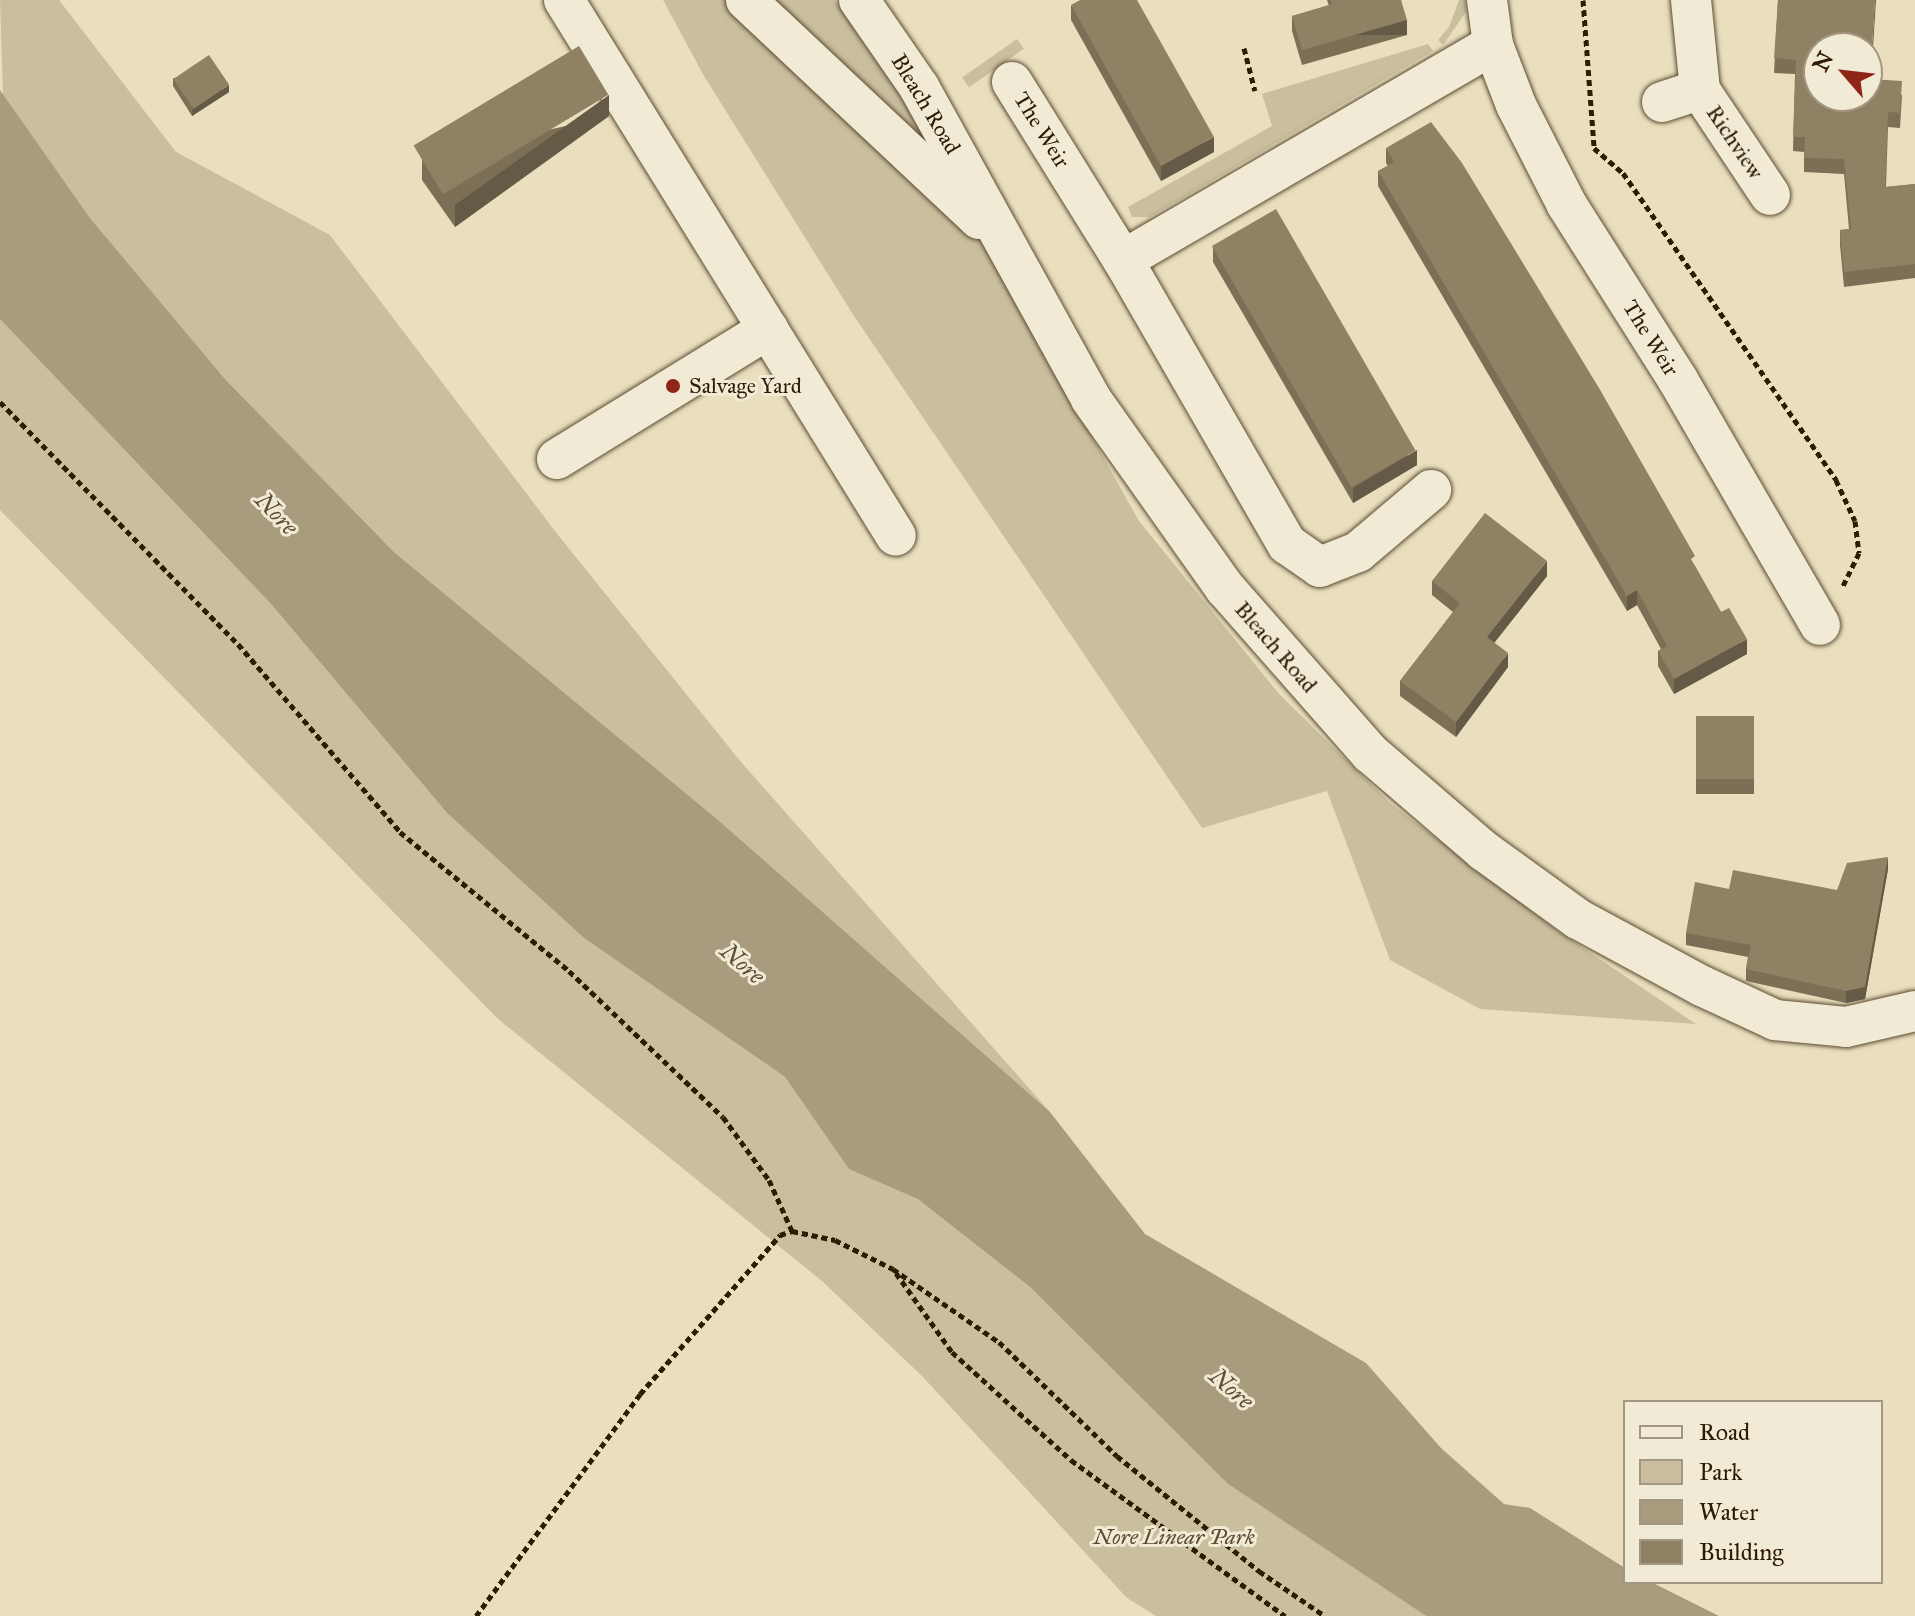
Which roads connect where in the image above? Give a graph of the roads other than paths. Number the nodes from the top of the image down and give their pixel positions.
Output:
1 (564, 0) edge
2 (746, 0) edge
3 (859, 0) edge
4 (1487, 0) edge
5 (1691, 0) edge
6 (1493, 45) junction
7 (1012, 82) dead end
8 (1700, 90) junction
9 (1662, 102) dead end
10 (1770, 195) dead end
11 (1006, 244) junction
12 (1123, 260) junction
13 (768, 329) junction
14 (557, 459) dead end
15 (1431, 490) dead end
16 (896, 536) dead end
17 (1820, 625) road end
18 (1915, 1011) edge

1 - 13 street
2 - 11 street
3 - 11 street, Bleach Road
4 - 6 street, The Weir
5 - 8 street, Richview
6 - 12 street
6 - 17 street, The Weir
7 - 12 street, The Weir
8 - 9 street, Richview
8 - 10 street, Richview
11 - 18 street, Bleach Road
12 - 15 street, The Weir
13 - 14 street
13 - 16 street

